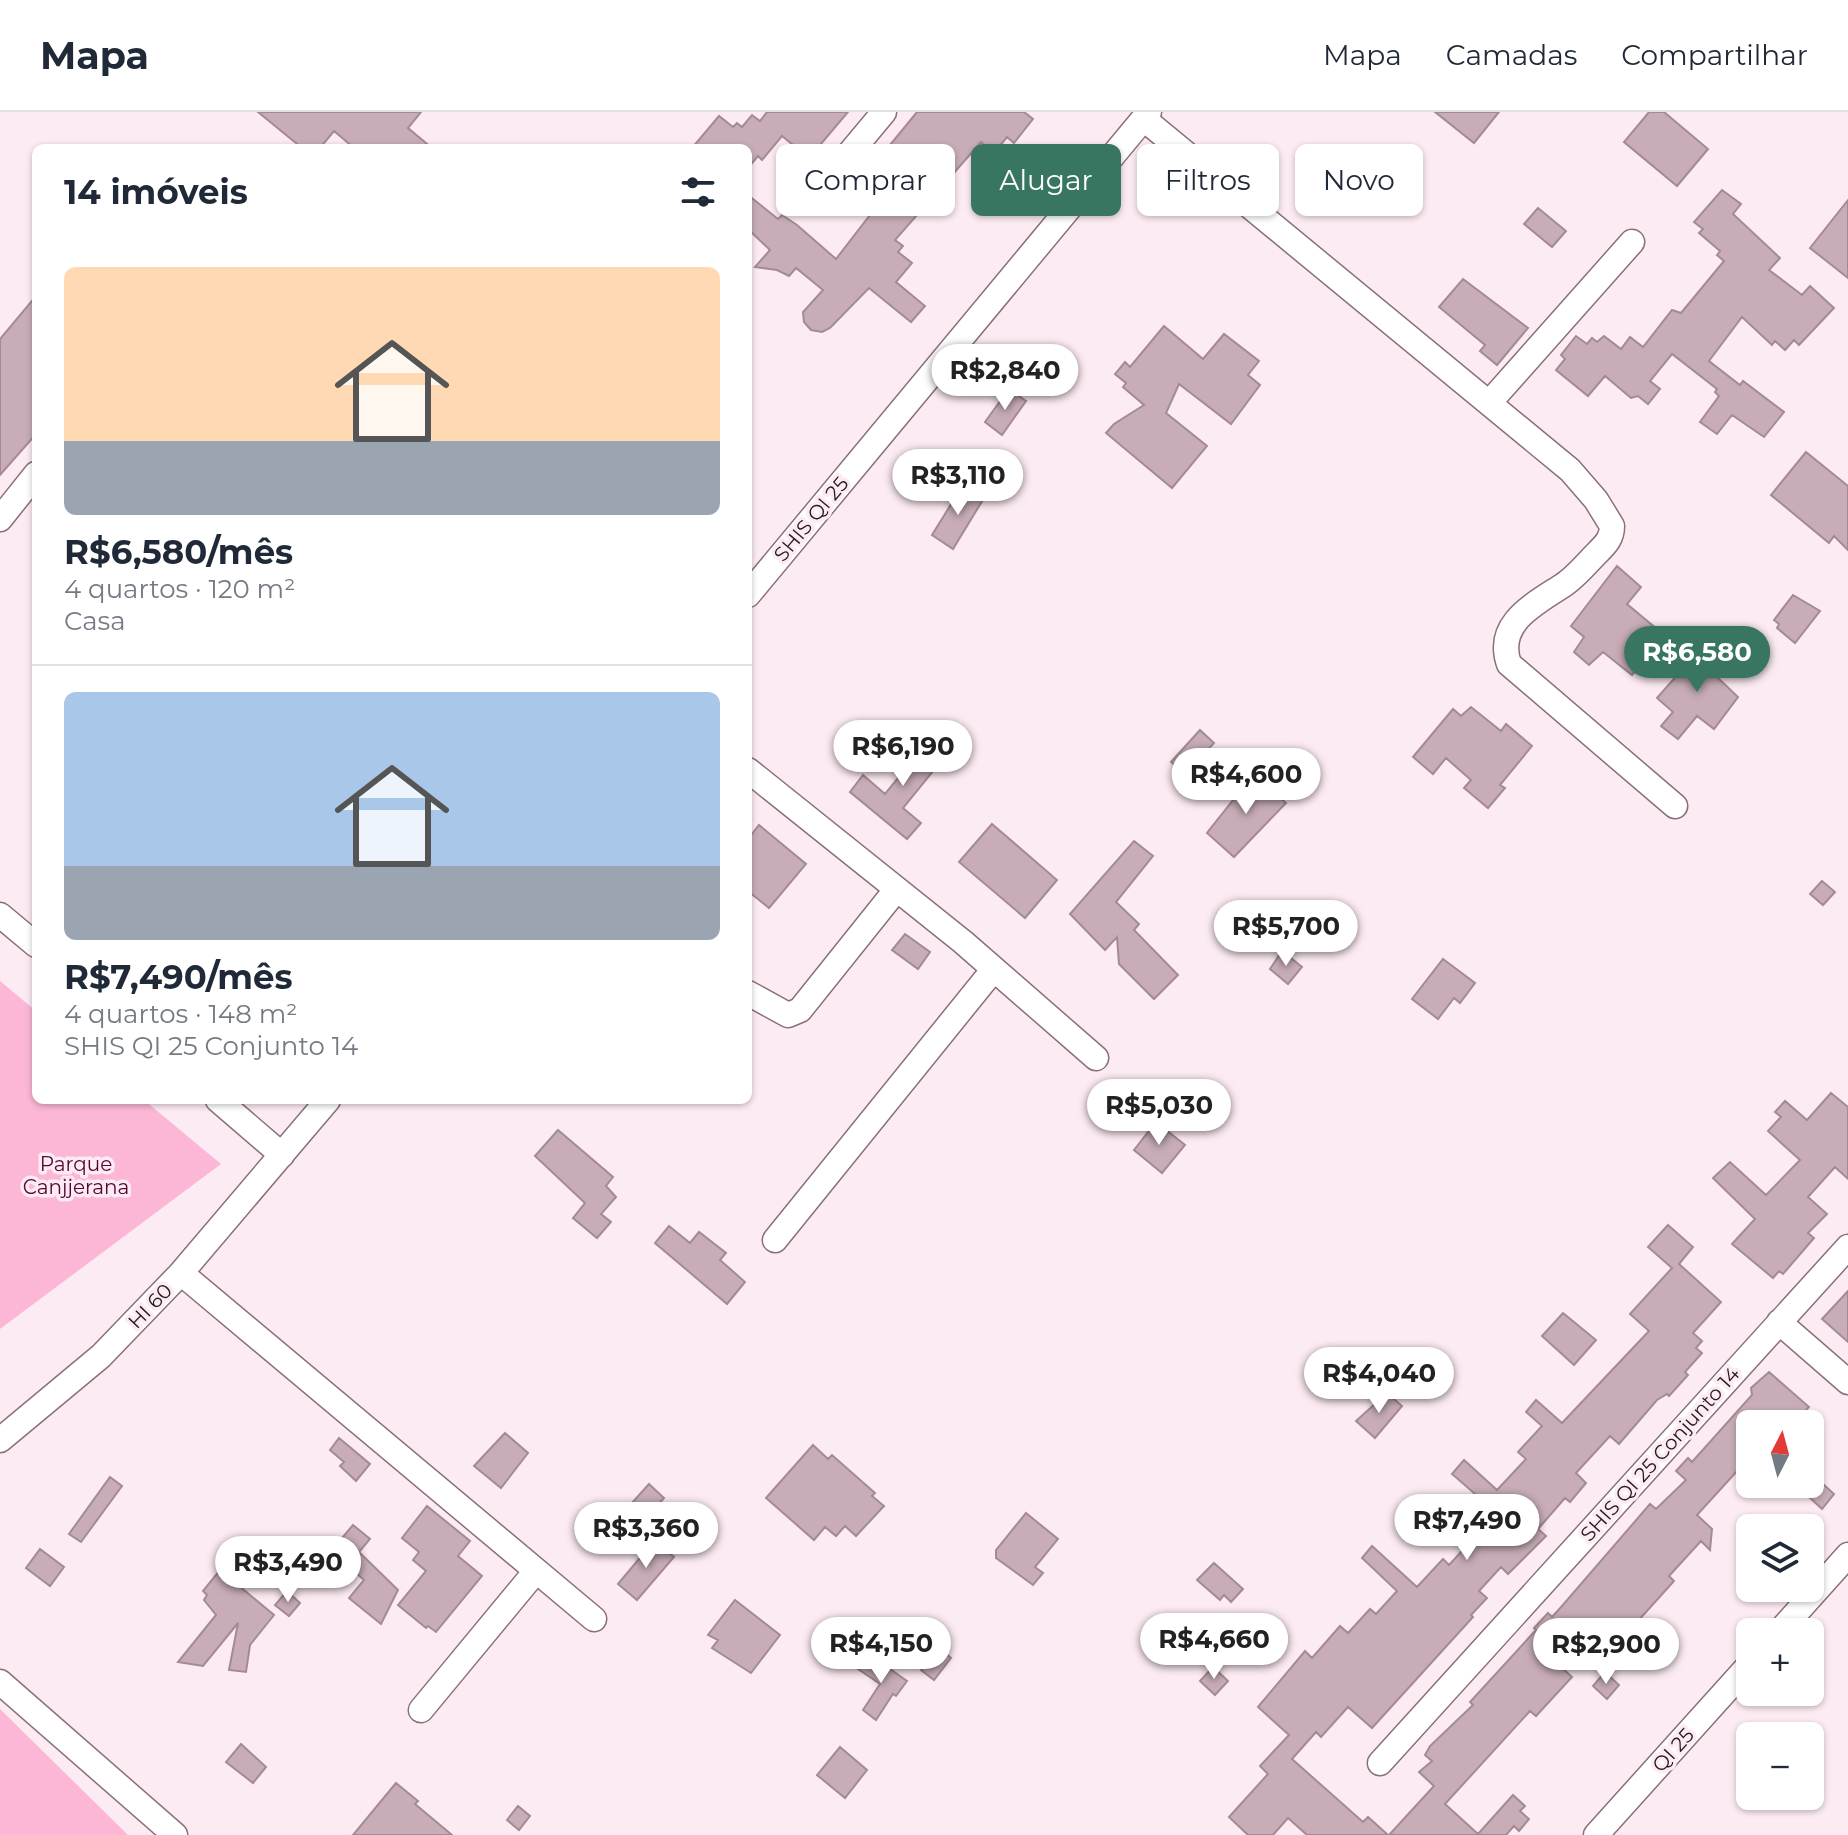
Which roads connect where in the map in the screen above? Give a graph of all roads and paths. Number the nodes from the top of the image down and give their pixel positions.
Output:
1 (884, 112) edge
2 (1146, 115) edge
3 (857, 144) edge
4 (1632, 242) dead end
5 (1489, 403) junction
6 (32, 479) edge
7 (0, 519) edge
8 (752, 590) edge
9 (752, 773) edge
10 (1675, 806) dead end
11 (896, 890) junction
12 (0, 915) edge
13 (32, 942) edge
14 (994, 969) junction
15 (752, 996) edge
16 (1096, 1058) dead end
17 (223, 1104) edge
18 (325, 1104) edge
19 (282, 1155) junction
20 (775, 1240) dead end
21 (1848, 1247) edge
22 (181, 1273) junction
23 (1779, 1322) junction
24 (1848, 1382) edge
25 (0, 1440) edge
26 (1848, 1555) edge
27 (536, 1571) junction
28 (1830, 1575) junction
29 (1848, 1592) edge
30 (1792, 1618) edge
31 (594, 1619) dead end
32 (1736, 1680) edge
33 (0, 1682) edge
34 (421, 1710) dead end
35 (1380, 1763) dead end
36 (175, 1835) edge
37 (1596, 1835) edge

1 - 3 street
2 - 5 street
2 - 8 street, SHIS QI 25
4 - 5 street
5 - 10 street
6 - 7 street
9 - 11 street
11 - 14 street
11 - 15 street
12 - 13 street
14 - 16 street
14 - 20 street
17 - 19 street
18 - 19 street
19 - 22 street, HI 60
21 - 23 street, SHIS QI 25 Conjunto 14
22 - 25 street, HI 60
22 - 27 street
23 - 24 street
23 - 35 street, SHIS QI 25 Conjunto 14
26 - 28 street
27 - 31 street
27 - 34 street
28 - 29 street
28 - 30 street
32 - 37 street, QI 25
33 - 36 street

